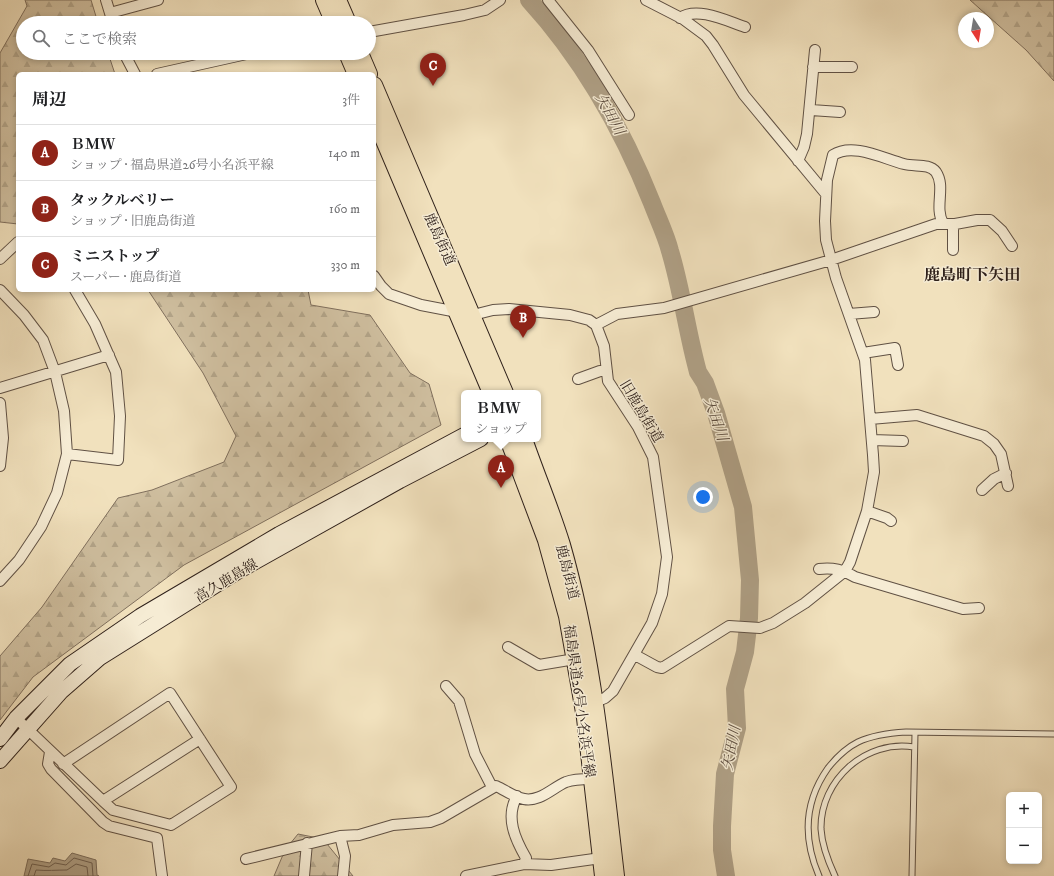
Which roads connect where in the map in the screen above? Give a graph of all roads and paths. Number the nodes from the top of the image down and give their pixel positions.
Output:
1 (106, 0) edge
2 (158, 0) edge
3 (324, 0) edge
4 (338, 0) edge
5 (500, 0) edge
6 (548, 0) edge
7 (646, 0) edge
8 (111, 16) edge
9 (117, 16) edge
10 (331, 16) edge
11 (345, 16) edge
12 (680, 18) junction
13 (745, 27) dead end
14 (376, 31) edge
15 (815, 50) dead end
16 (127, 60) edge
17 (220, 60) edge
18 (350, 60) edge
19 (363, 60) edge
20 (813, 67) junction
21 (852, 68) dead end
22 (133, 72) edge
23 (166, 72) edge
24 (355, 72) edge
25 (368, 72) edge
26 (376, 90) edge
27 (811, 110) junction
28 (840, 112) dead end
29 (629, 115) dead end
30 (376, 122) edge
31 (798, 161) junction
32 (826, 194) junction
33 (994, 212) dead end
34 (985, 219) junction
35 (948, 224) junction
36 (16, 244) edge
37 (1012, 246) dead end
38 (953, 250) dead end
39 (0, 259) edge
40 (831, 260) junction
41 (376, 279) edge
42 (0, 290) edge
43 (76, 292) edge
44 (457, 312) junction
45 (874, 312) dead end
46 (849, 314) junction
47 (473, 315) junction
48 (596, 325) junction
49 (863, 353) junction
50 (109, 356) junction
51 (898, 365) dead end
52 (608, 371) junction
53 (55, 372) junction
54 (578, 379) dead end
55 (0, 388) edge
56 (490, 390) edge
57 (504, 390) edge
58 (0, 403) edge
59 (870, 419) junction
60 (461, 437) edge
61 (872, 440) junction
62 (902, 441) dead end
63 (475, 442) edge
64 (509, 442) edge
65 (525, 442) edge
66 (67, 454) junction
67 (0, 466) edge
68 (1006, 473) junction
69 (1008, 486) dead end
70 (982, 490) dead end
71 (867, 511) junction
72 (891, 521) dead end
73 (819, 569) dead end
74 (845, 571) junction
75 (0, 581) edge
76 (979, 608) dead end
77 (508, 647) dead end
78 (635, 655) junction
79 (576, 659) junction
80 (446, 686) dead end
81 (595, 702) junction
82 (16, 718) junction
83 (27, 729) junction
84 (915, 733) junction
85 (1054, 734) edge
86 (0, 739) edge
87 (200, 739) junction
88 (914, 747) junction
89 (50, 752) junction
90 (0, 761) edge
91 (63, 764) junction
92 (591, 779) junction
93 (492, 787) junction
94 (517, 796) junction
95 (103, 802) junction
96 (340, 836) junction
97 (307, 844) junction
98 (601, 858) junction
99 (246, 859) dead end
100 (524, 864) junction
101 (162, 876) edge
102 (304, 876) edge
103 (343, 876) edge
104 (466, 876) edge
105 (603, 876) edge
106 (616, 876) edge
107 (819, 876) edge
108 (834, 876) edge
109 (912, 876) edge

1 - 8 street
2 - 9 street
3 - 10 main road
4 - 11 main road
5 - 14 street
6 - 29 street
7 - 12 street
12 - 13 street
12 - 31 street
15 - 20 street
16 - 22 street
17 - 23 street
18 - 24 main road
19 - 25 main road
20 - 21 street
20 - 27 street
26 - 47 main road, 鹿島街道
27 - 28 street
27 - 31 street
30 - 44 main road
31 - 32 street
32 - 35 street
32 - 40 street
33 - 34 street
34 - 35 street
34 - 37 street
35 - 38 street
35 - 40 street
36 - 39 street
40 - 46 street
40 - 48 street
41 - 44 street
42 - 53 street
43 - 50 street
44 - 47 street
44 - 56 main road
45 - 46 street
46 - 49 street
47 - 48 street
47 - 57 main road, 鹿島街道
48 - 52 street, 旧鹿島街道
49 - 51 street
49 - 59 street
50 - 53 street
50 - 66 street
52 - 54 street
52 - 78 street, 旧鹿島街道
53 - 55 street
53 - 66 street
58 - 67 street
59 - 61 street
59 - 68 street
60 - 82 main road, 高久鹿島線
61 - 62 street
61 - 71 street
63 - 83 main road, 高久鹿島線
64 - 79 main road, 福島県道26号小名浜平線
65 - 81 main road, 鹿島街道
66 - 75 street
68 - 69 street
68 - 70 street
71 - 72 street
71 - 74 street
73 - 74 street
74 - 76 street
74 - 78 street
77 - 79 street
78 - 81 street, 旧鹿島街道
79 - 92 main road, 福島県道26号小名浜平線
80 - 93 street
81 - 106 main road, 鹿島街道
82 - 83 street
82 - 86 main road, 高久鹿島線
83 - 89 street
83 - 90 main road, 高久鹿島線
84 - 85 lane
84 - 88 lane
84 - 107 lane
87 - 91 street
87 - 95 street
87 - 95 street
88 - 108 lane
88 - 109 lane
89 - 91 street
89 - 101 street
91 - 95 street
92 - 94 street
92 - 98 main road, 福島県道26号小名浜平線
93 - 94 street
93 - 96 street
94 - 100 street
96 - 97 street
96 - 103 street
97 - 99 street
97 - 102 street
98 - 100 street
98 - 105 main road, 福島県道26号小名浜平線
100 - 104 street

